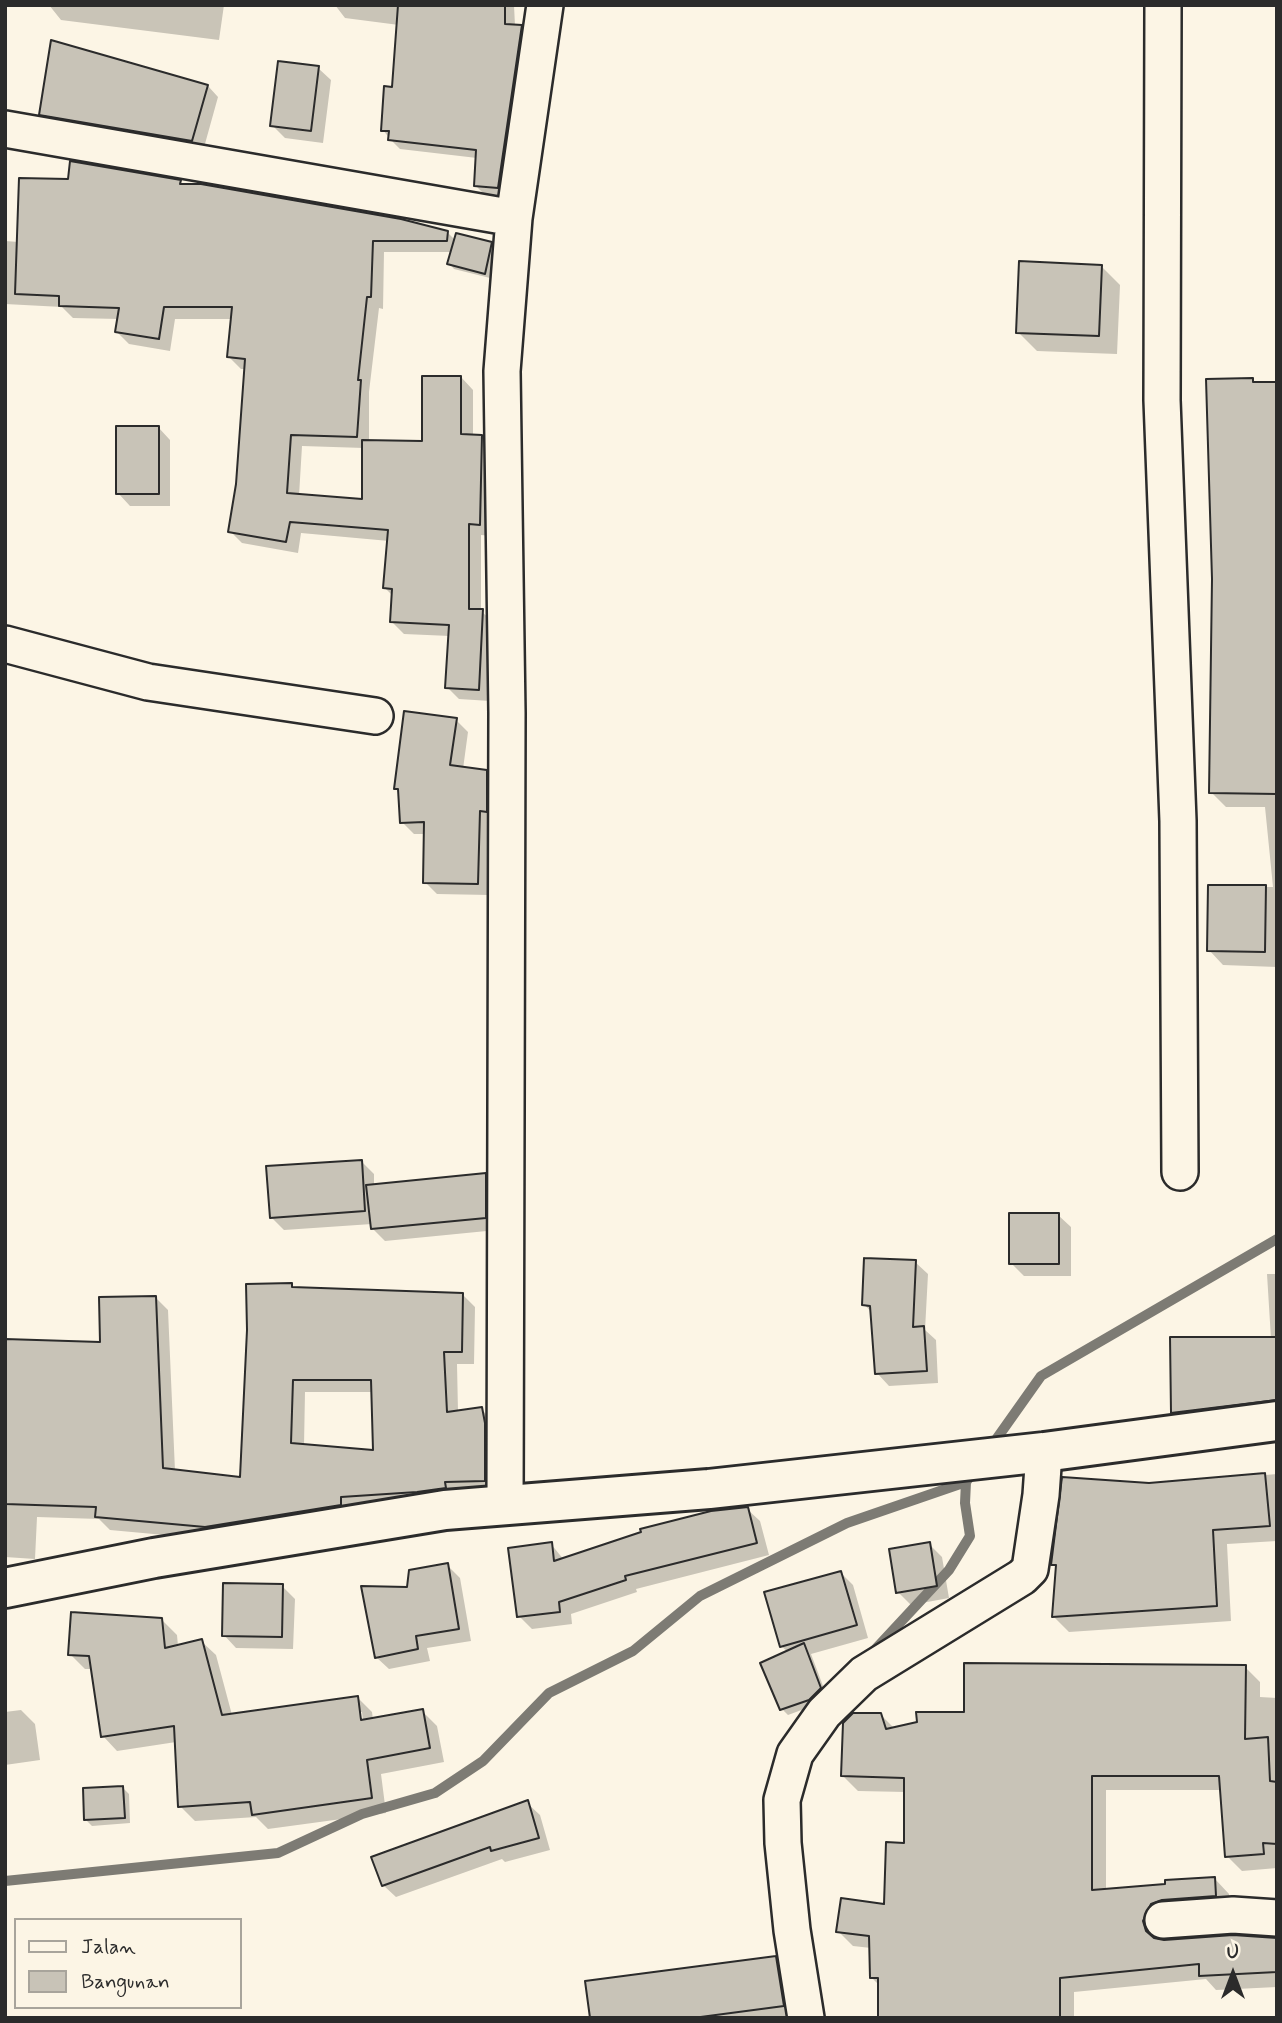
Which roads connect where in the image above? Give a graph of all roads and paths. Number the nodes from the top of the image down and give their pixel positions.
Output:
1 (545, 5) edge
2 (1163, 5) edge
3 (5, 130) edge
4 (514, 218) junction
5 (5, 643) edge
6 (375, 716) dead end
7 (1180, 1172) dead end
8 (1277, 1421) edge
9 (1044, 1452) junction
10 (505, 1506) junction
11 (5, 1588) edge
12 (1277, 1918) edge
13 (1163, 1920) dead end
14 (806, 2018) edge

1 - 4 street
2 - 7 street
3 - 4 street
4 - 10 street
5 - 6 street
8 - 9 street
9 - 10 street
9 - 14 street
10 - 11 street
12 - 13 street

